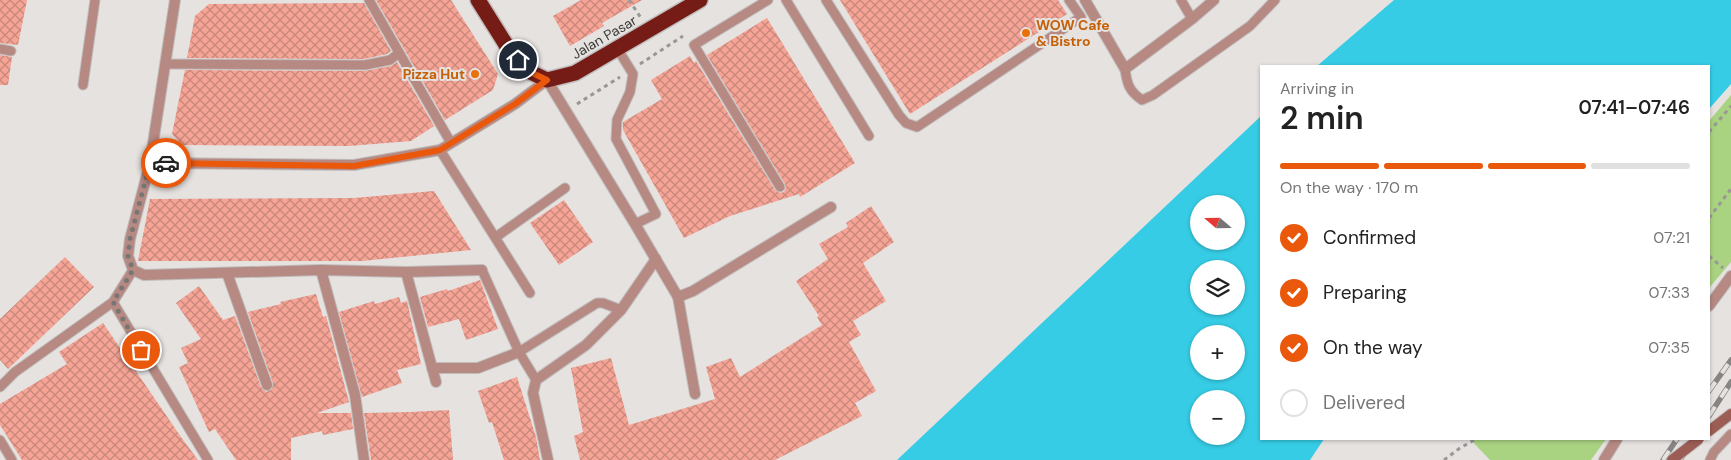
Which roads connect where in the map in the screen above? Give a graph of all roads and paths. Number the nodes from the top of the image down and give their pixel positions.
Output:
1 (95, 0) edge
2 (175, 0) edge
3 (368, 0) edge
4 (478, 0) edge
5 (629, 0) edge
6 (700, 0) edge
7 (768, 0) edge
8 (786, 0) edge
9 (826, 0) edge
10 (1069, 0) edge
11 (1085, 0) edge
12 (1181, 0) edge
13 (1214, 0) edge
14 (1275, 0) edge
15 (1192, 19) junction
16 (649, 30) junction
17 (685, 36) dead end
18 (617, 48) junction
19 (0, 49) edge
20 (11, 51) dead end
21 (399, 53) junction
22 (166, 64) junction
23 (1126, 69) junction
24 (630, 70) junction
25 (547, 80) junction
26 (83, 85) dead end
27 (1731, 106) edge
28 (566, 111) junction
29 (1710, 131) edge
30 (869, 136) dead end
31 (451, 143) junction
32 (440, 150) junction
33 (150, 163) junction
34 (780, 187) dead end
35 (565, 188) dead end
36 (1731, 189) edge
37 (831, 207) dead end
38 (1710, 217) edge
39 (635, 224) junction
40 (496, 237) junction
41 (1710, 257) edge
42 (656, 259) junction
43 (133, 270) junction
44 (321, 270) junction
45 (482, 270) joint
46 (406, 272) junction
47 (1727, 272) edge
48 (227, 273) junction
49 (530, 293) dead end
50 (678, 297) junction
51 (113, 302) junction
52 (1710, 304) edge
53 (621, 310) junction
54 (519, 352) junction
55 (432, 368) junction
56 (536, 380) junction
57 (436, 382) dead end
58 (267, 385) dead end
59 (0, 387) edge
60 (695, 394) dead end
61 (1731, 414) edge
62 (1710, 430) edge
63 (1731, 434) edge
64 (0, 440) edge
65 (1474, 440) edge
66 (1617, 440) edge
67 (1698, 440) edge
68 (12, 460) edge
69 (208, 460) edge
70 (364, 460) edge
71 (548, 460) edge
72 (1444, 460) edge
73 (1604, 460) edge
74 (1672, 460) edge
75 (1710, 460) edge

1 - 26 lane
2 - 22 street
3 - 21 lane
4 - 25 highway
5 - 16 path
6 - 16 highway, Jalan Pasar
7 - 34 lane
8 - 30 lane
9 - 10 lane
11 - 23 street
12 - 15 lane
13 - 15 street
14 - 23 lane
15 - 23 street
16 - 18 highway, Jalan Pasar
17 - 24 path
18 - 24 lane
18 - 25 highway, Jalan Pasar
19 - 20 lane
21 - 22 lane
21 - 31 lane
22 - 33 street
24 - 28 path
24 - 39 lane
25 - 28 street
25 - 31 street
27 - 29 path
28 - 39 street
31 - 32 street
32 - 33 street
32 - 40 lane
33 - 43 street
35 - 40 lane
36 - 38 path
37 - 50 street
39 - 42 street
40 - 49 lane
41 - 47 path
42 - 50 street
42 - 53 street
43 - 48 street
43 - 51 lane
44 - 46 street
44 - 48 street
44 - 70 street
45 - 46 street
45 - 54 lane
46 - 55 street
47 - 52 street
48 - 58 street
50 - 60 street
51 - 59 lane
51 - 69 lane
53 - 54 lane
53 - 56 street
54 - 55 street
54 - 56 lane
55 - 57 street
56 - 71 street
61 - 62 main road
63 - 75 lane
64 - 68 lane
65 - 72 path
66 - 73 street
67 - 74 main road, bridge

